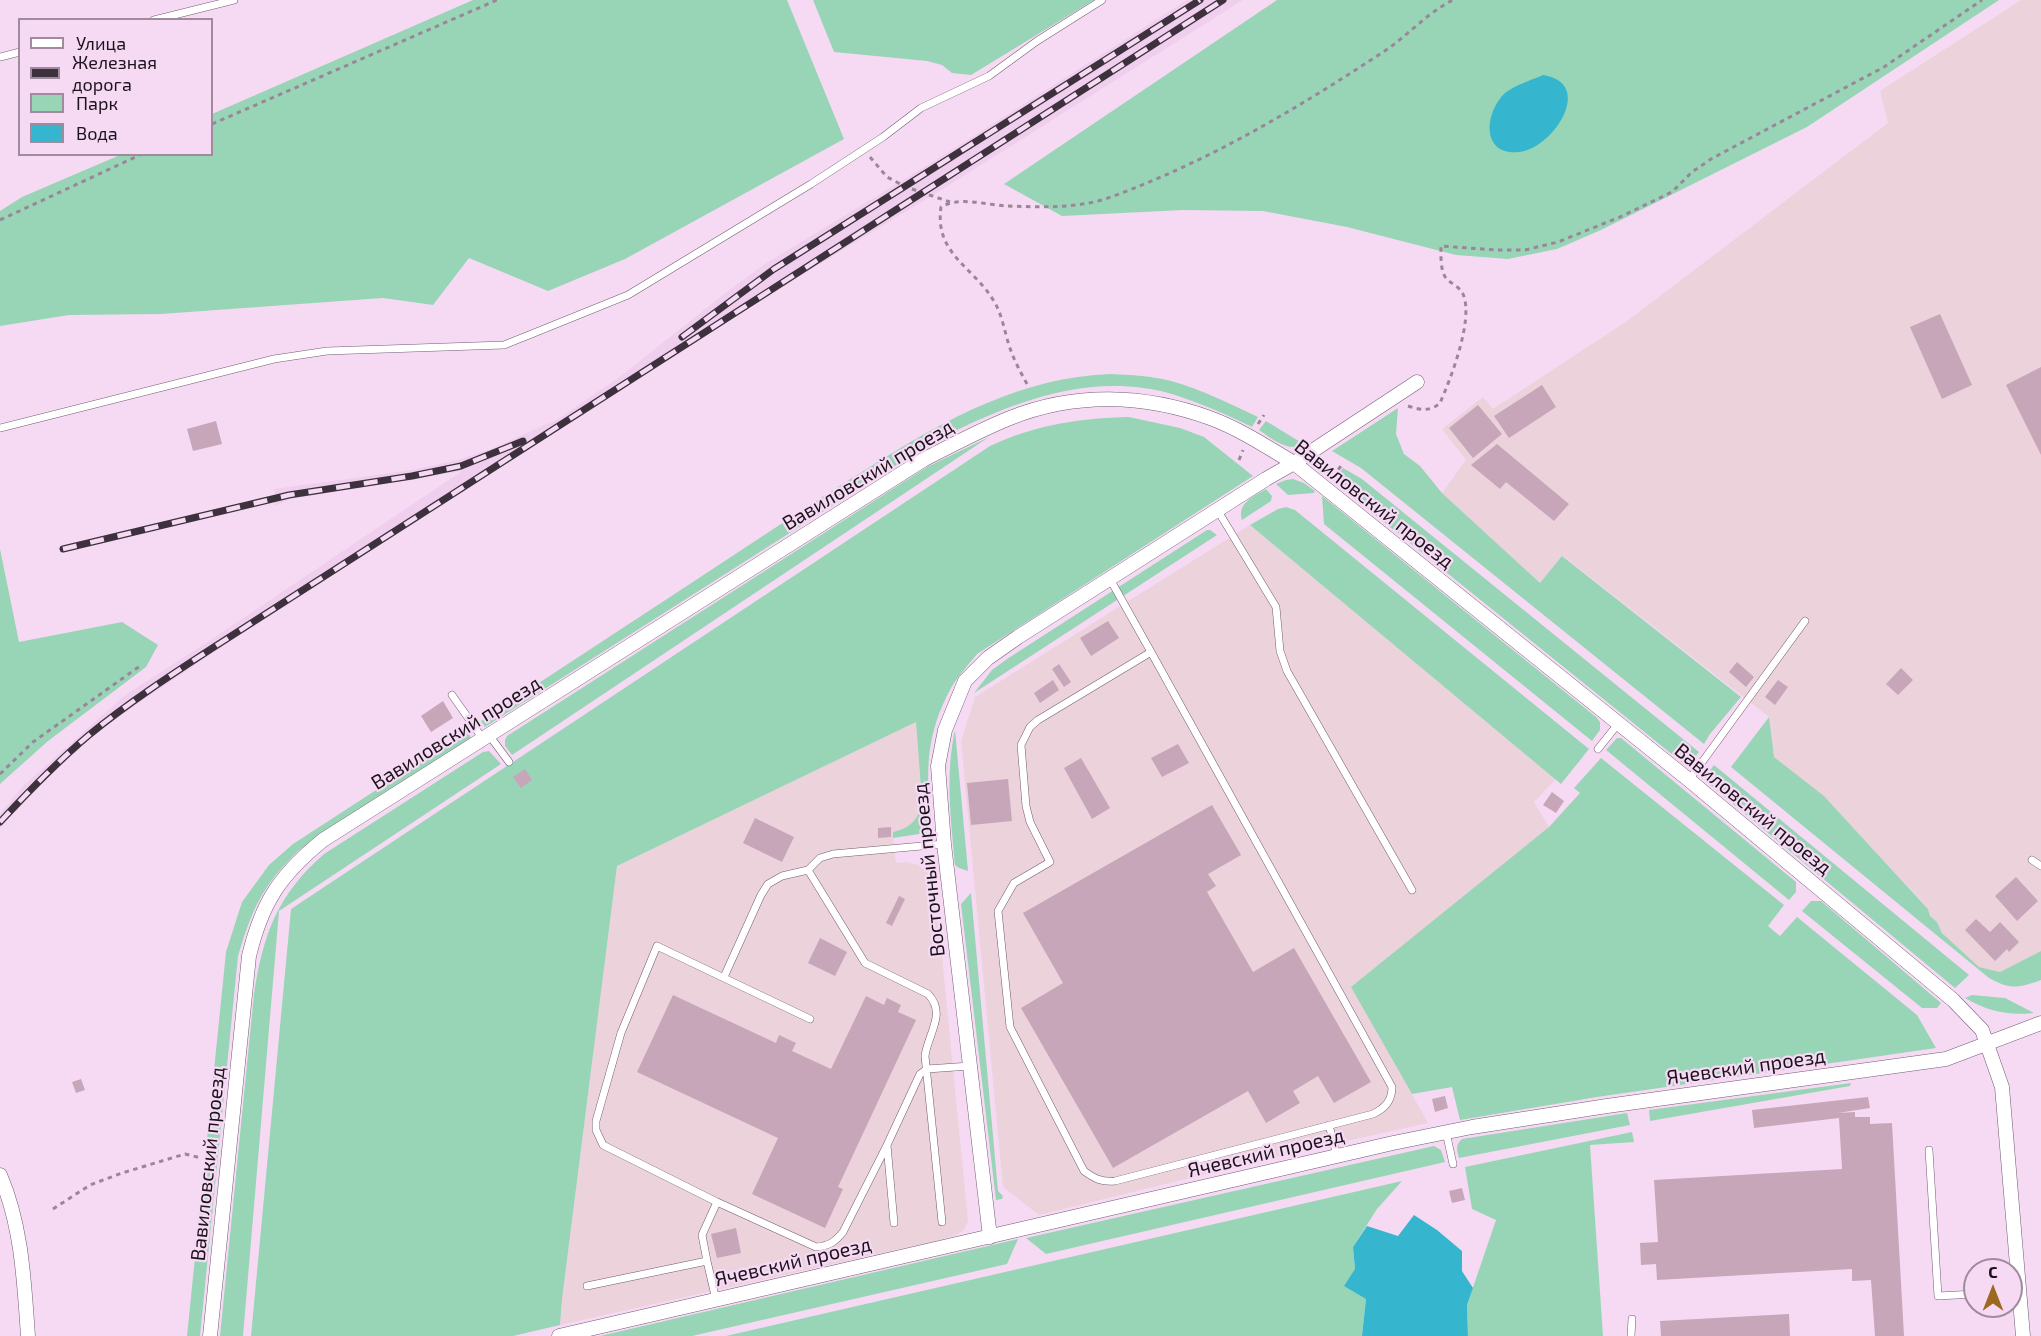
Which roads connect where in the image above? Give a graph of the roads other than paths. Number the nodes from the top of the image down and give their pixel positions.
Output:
1 (234, 0) edge
2 (1102, 0) edge
3 (162, 18) edge
4 (18, 52) edge
5 (0, 57) edge
6 (1417, 382) dead end
7 (0, 428) edge
8 (1294, 463) junction
9 (1218, 511) junction
10 (1110, 579) junction
11 (1805, 621) dead end
12 (1151, 652) junction
13 (452, 695) dead end
14 (1618, 724) junction
15 (486, 737) junction
16 (1598, 749) dead end
17 (508, 762) dead end
18 (1689, 780) junction
19 (944, 844) junction
20 (2032, 860) dead end
21 (2041, 866) edge
22 (808, 870) junction
23 (1412, 890) dead end
24 (724, 977) junction
25 (810, 1019) dead end
26 (2041, 1023) edge
27 (1988, 1044) junction
28 (970, 1066) junction
29 (927, 1069) junction
30 (1329, 1125) junction
31 (1446, 1132) junction
32 (887, 1145) junction
33 (1929, 1150) dead end
34 (1337, 1156) junction
35 (1453, 1164) dead end
36 (0, 1175) edge
37 (717, 1202) junction
38 (942, 1222) dead end
39 (894, 1223) dead end
40 (990, 1237) junction
41 (2013, 1258) edge
42 (707, 1261) junction
43 (587, 1286) dead end
44 (1963, 1295) edge
45 (716, 1300) junction
46 (2020, 1318) edge
47 (1632, 1319) dead end
48 (28, 1336) edge
49 (210, 1336) edge
50 (559, 1336) edge
51 (1631, 1336) edge
52 (2023, 1336) edge

1 - 3 lane
2 - 7 lane
4 - 5 lane
6 - 8 street, Восточный проезд
8 - 9 street, Восточный проезд
8 - 14 street, Вавиловский проезд
8 - 15 street, Вавиловский проезд
9 - 10 street, Восточный проезд
9 - 23 lane
10 - 12 lane
10 - 19 street, Восточный проезд
11 - 18 lane
12 - 30 lane
12 - 30 lane
13 - 15 lane
14 - 16 lane
14 - 18 street, Вавиловский проезд
15 - 17 lane
15 - 49 street, Вавиловский проезд
18 - 27 street, Вавиловский проезд
19 - 22 lane
19 - 28 street, Восточный проезд
20 - 21 lane
22 - 24 lane
22 - 29 lane
24 - 25 lane
24 - 37 lane
26 - 27 street, Ячевский проезд
27 - 31 street, Ячевский проезд
27 - 41 street, Вавиловский проезд
28 - 29 lane
28 - 40 street, Восточный проезд
29 - 32 lane
29 - 38 lane
30 - 34 lane
31 - 34 street, Ячевский проезд
31 - 35 lane
32 - 37 lane
32 - 39 lane
33 - 44 lane
34 - 40 street, Ячевский проезд
36 - 48 street
37 - 42 lane
40 - 45 street, Ячевский проезд
42 - 43 lane
42 - 45 lane
45 - 50 street, Ячевский проезд
46 - 52 street, Вавиловский проезд
47 - 51 lane

